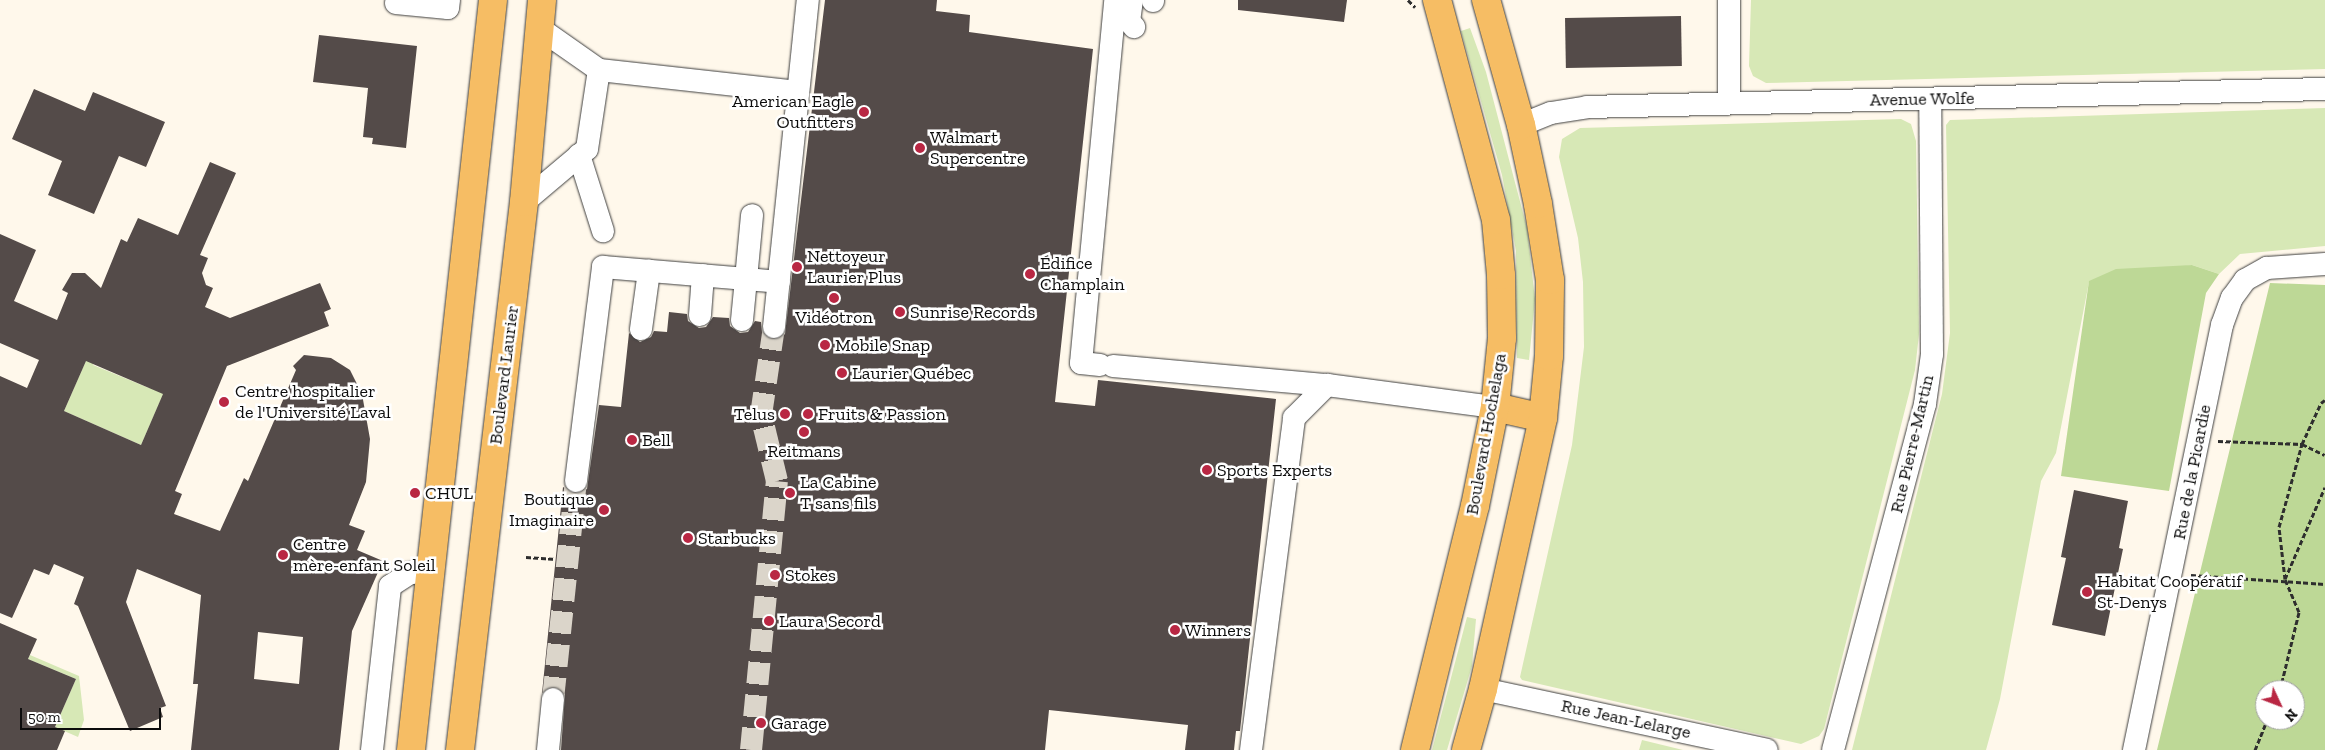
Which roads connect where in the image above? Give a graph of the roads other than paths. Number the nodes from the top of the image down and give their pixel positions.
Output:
1 (449, 0) edge
2 (493, 0) edge
3 (542, 0) edge
4 (808, 0) edge
5 (1115, 0) edge
6 (1146, 0) edge
7 (1486, 0) edge
8 (1729, 0) edge
9 (396, 3) dead end
10 (1427, 5) edge
11 (1134, 27) dead end
12 (539, 28) junction
13 (599, 70) junction
14 (2325, 89) edge
15 (798, 92) junction
16 (1930, 99) junction
17 (1729, 103) junction
18 (1521, 125) junction
19 (579, 155) junction
20 (524, 202) junction
21 (752, 215) dead end
22 (603, 231) dead end
23 (2325, 264) edge
24 (649, 271) junction
25 (703, 275) junction
26 (746, 279) junction
27 (779, 282) junction
28 (700, 315) dead end
29 (742, 320) dead end
30 (774, 327) tunnel mouth
31 (641, 329) dead end
32 (1327, 385) junction
33 (1495, 407) junction
34 (1543, 418) junction
35 (576, 481) tunnel mouth
36 (430, 572) junction
37 (1484, 689) junction
38 (553, 699) tunnel mouth
39 (372, 750) edge
40 (411, 750) edge
41 (460, 750) edge
42 (548, 750) edge
43 (1251, 750) edge
44 (1415, 750) edge
45 (1466, 750) edge
46 (1767, 750) edge
47 (1833, 750) edge
48 (2134, 750) edge

1 - 9 street
2 - 36 main road
3 - 12 main road, Boulevard Laurier
4 - 15 street
5 - 32 street
6 - 11 street
7 - 18 main road
8 - 17 street
10 - 33 main road, Boulevard Hochelaga
12 - 13 street
12 - 20 main road, Boulevard Laurier
13 - 15 street
13 - 19 street
14 - 16 street, Avenue Wolfe
15 - 27 street
16 - 17 street, Avenue Wolfe
16 - 47 street, Rue Pierre-Martin
17 - 18 street, Avenue Wolfe
18 - 34 main road
19 - 20 street
19 - 22 street
20 - 41 main road, Boulevard Laurier
21 - 26 street
23 - 48 street, Rue de la Picardie
24 - 25 street
24 - 31 street
24 - 35 street
25 - 26 street
25 - 28 street
26 - 27 street
26 - 29 street
27 - 30 street
32 - 33 street
32 - 43 street
33 - 34 main road
33 - 44 main road, Boulevard Hochelaga
34 - 37 main road
36 - 39 street
36 - 40 main road
37 - 45 main road
37 - 46 street, Rue Jean-Lelarge
38 - 42 street

